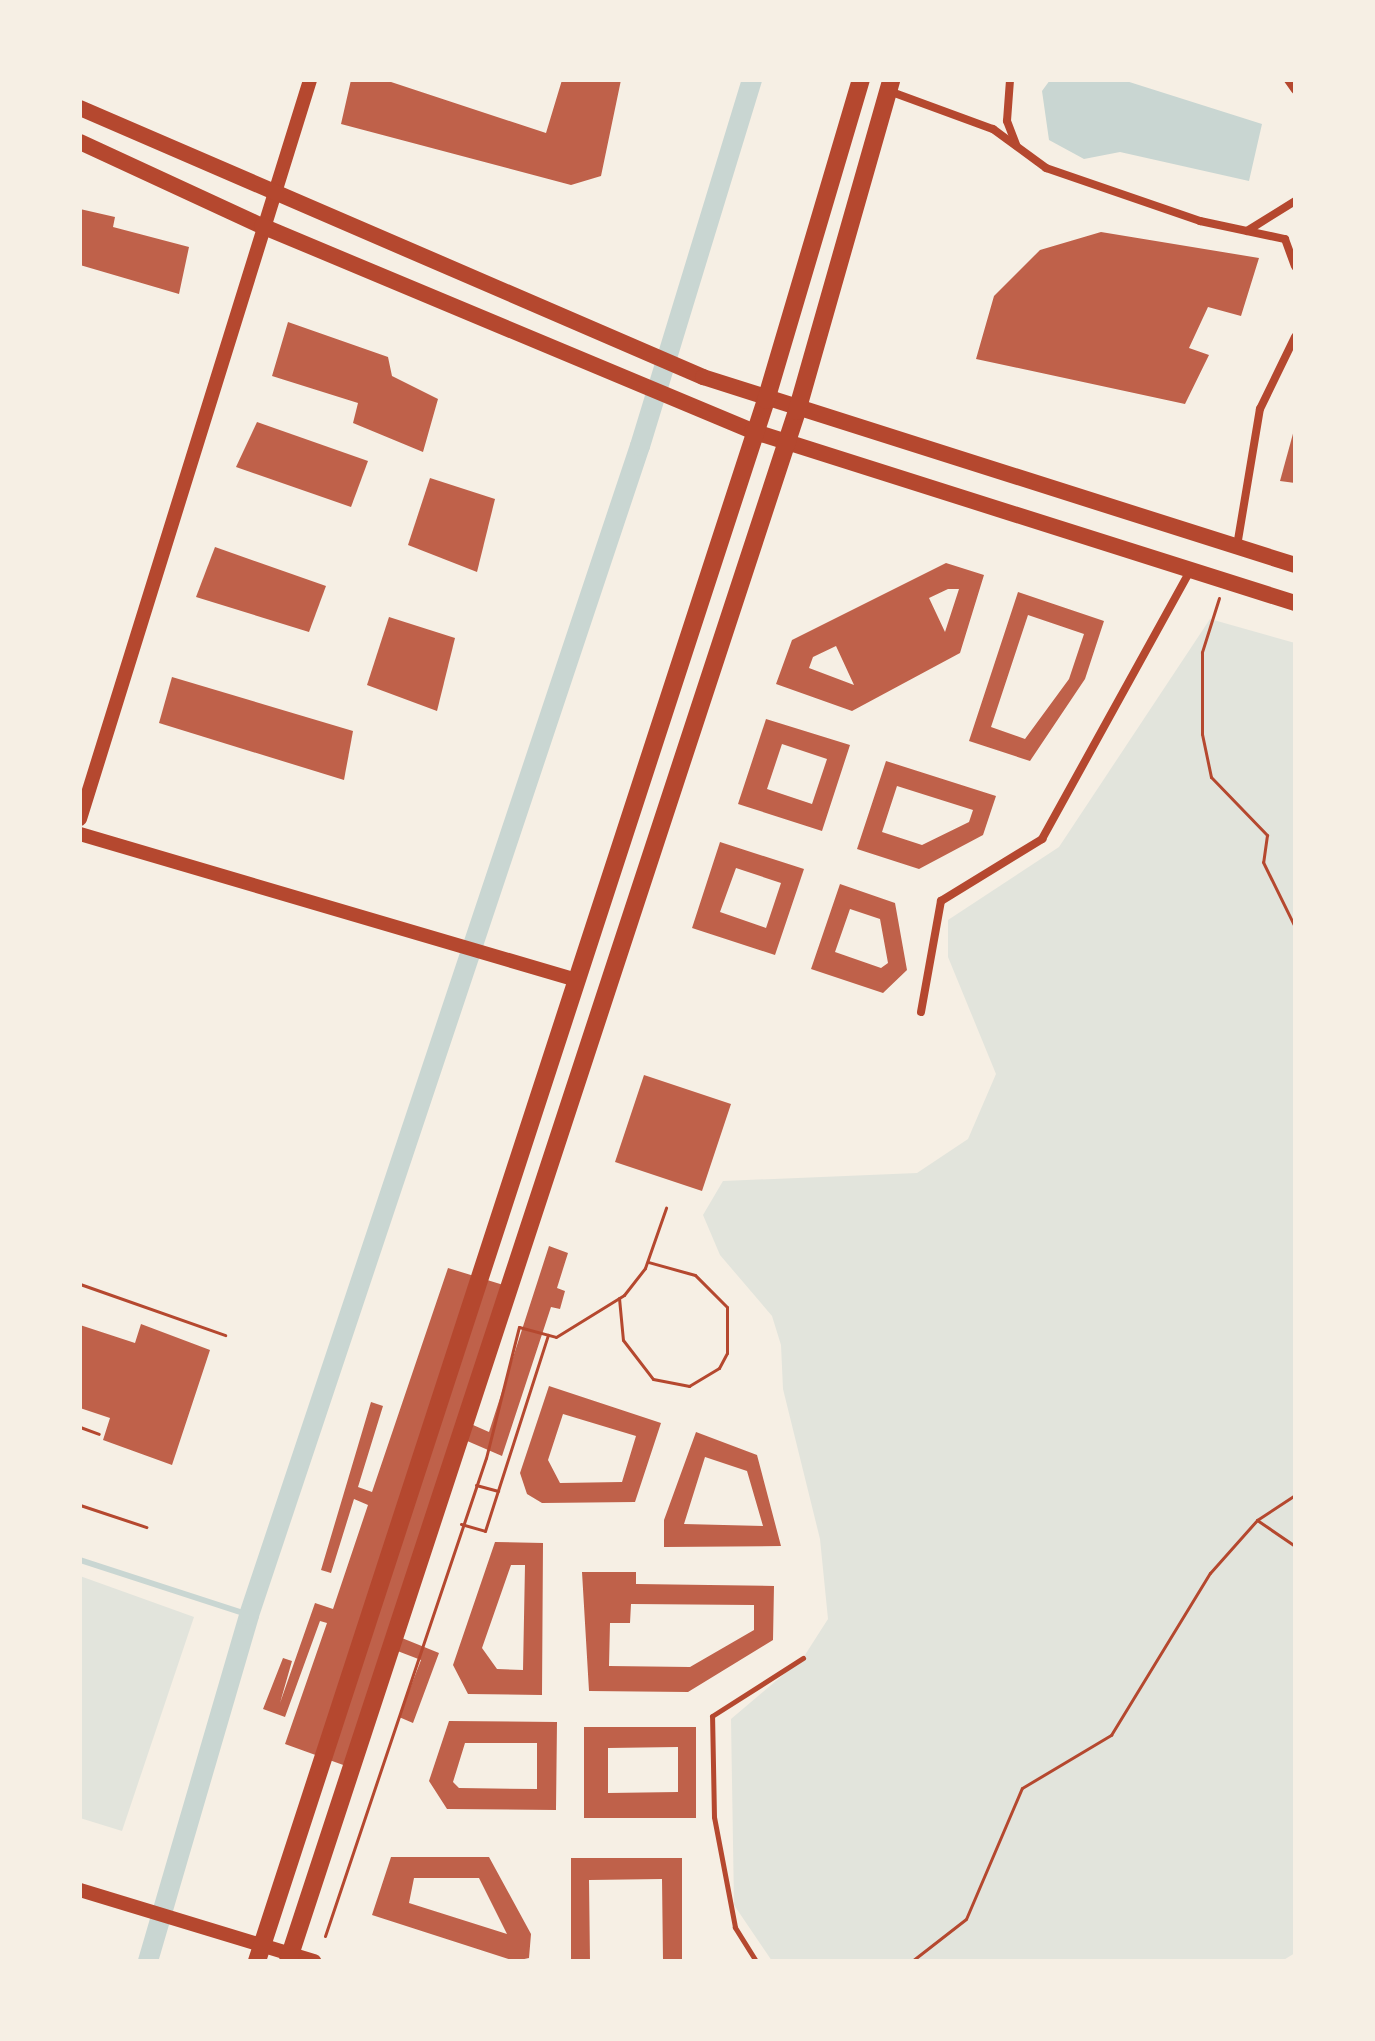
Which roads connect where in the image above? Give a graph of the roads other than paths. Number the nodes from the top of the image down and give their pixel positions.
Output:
1 (310, 80) edge
2 (861, 80) edge
3 (1010, 80) edge
4 (1288, 80) edge
5 (890, 86) edge
6 (1295, 90) edge
7 (80, 108) edge
8 (80, 142) edge
9 (1017, 146) junction
10 (276, 195) junction
11 (1295, 201) edge
12 (262, 226) junction
13 (1247, 231) junction
14 (1295, 266) edge
15 (1295, 337) edge
16 (766, 400) junction
17 (797, 411) junction
18 (752, 431) junction
19 (782, 440) junction
20 (1237, 546) junction
21 (1295, 565) edge
22 (1191, 568) junction
23 (1295, 603) edge
24 (80, 819) edge
25 (80, 834) edge
26 (573, 979) junction
27 (921, 1012) dead end
28 (803, 1658) dead end
29 (80, 1890) edge
30 (260, 1953) edge
31 (290, 1957) edge
32 (314, 1961) edge
33 (756, 1961) edge

1 - 10 street
2 - 16 highway
3 - 9 street
4 - 6 street
5 - 9 street
5 - 17 highway
7 - 10 main road
8 - 12 main road
9 - 13 street
10 - 12 street
10 - 16 main road
11 - 13 street
12 - 18 main road
12 - 24 street
13 - 14 street
15 - 20 street
16 - 17 main road
16 - 18 highway
17 - 19 highway
17 - 20 main road
18 - 19 main road
18 - 26 highway
19 - 22 main road
19 - 31 highway
20 - 21 main road
22 - 23 main road
22 - 27 street
25 - 26 street
26 - 30 highway
28 - 33 lane
29 - 30 street
30 - 31 street
31 - 32 street

